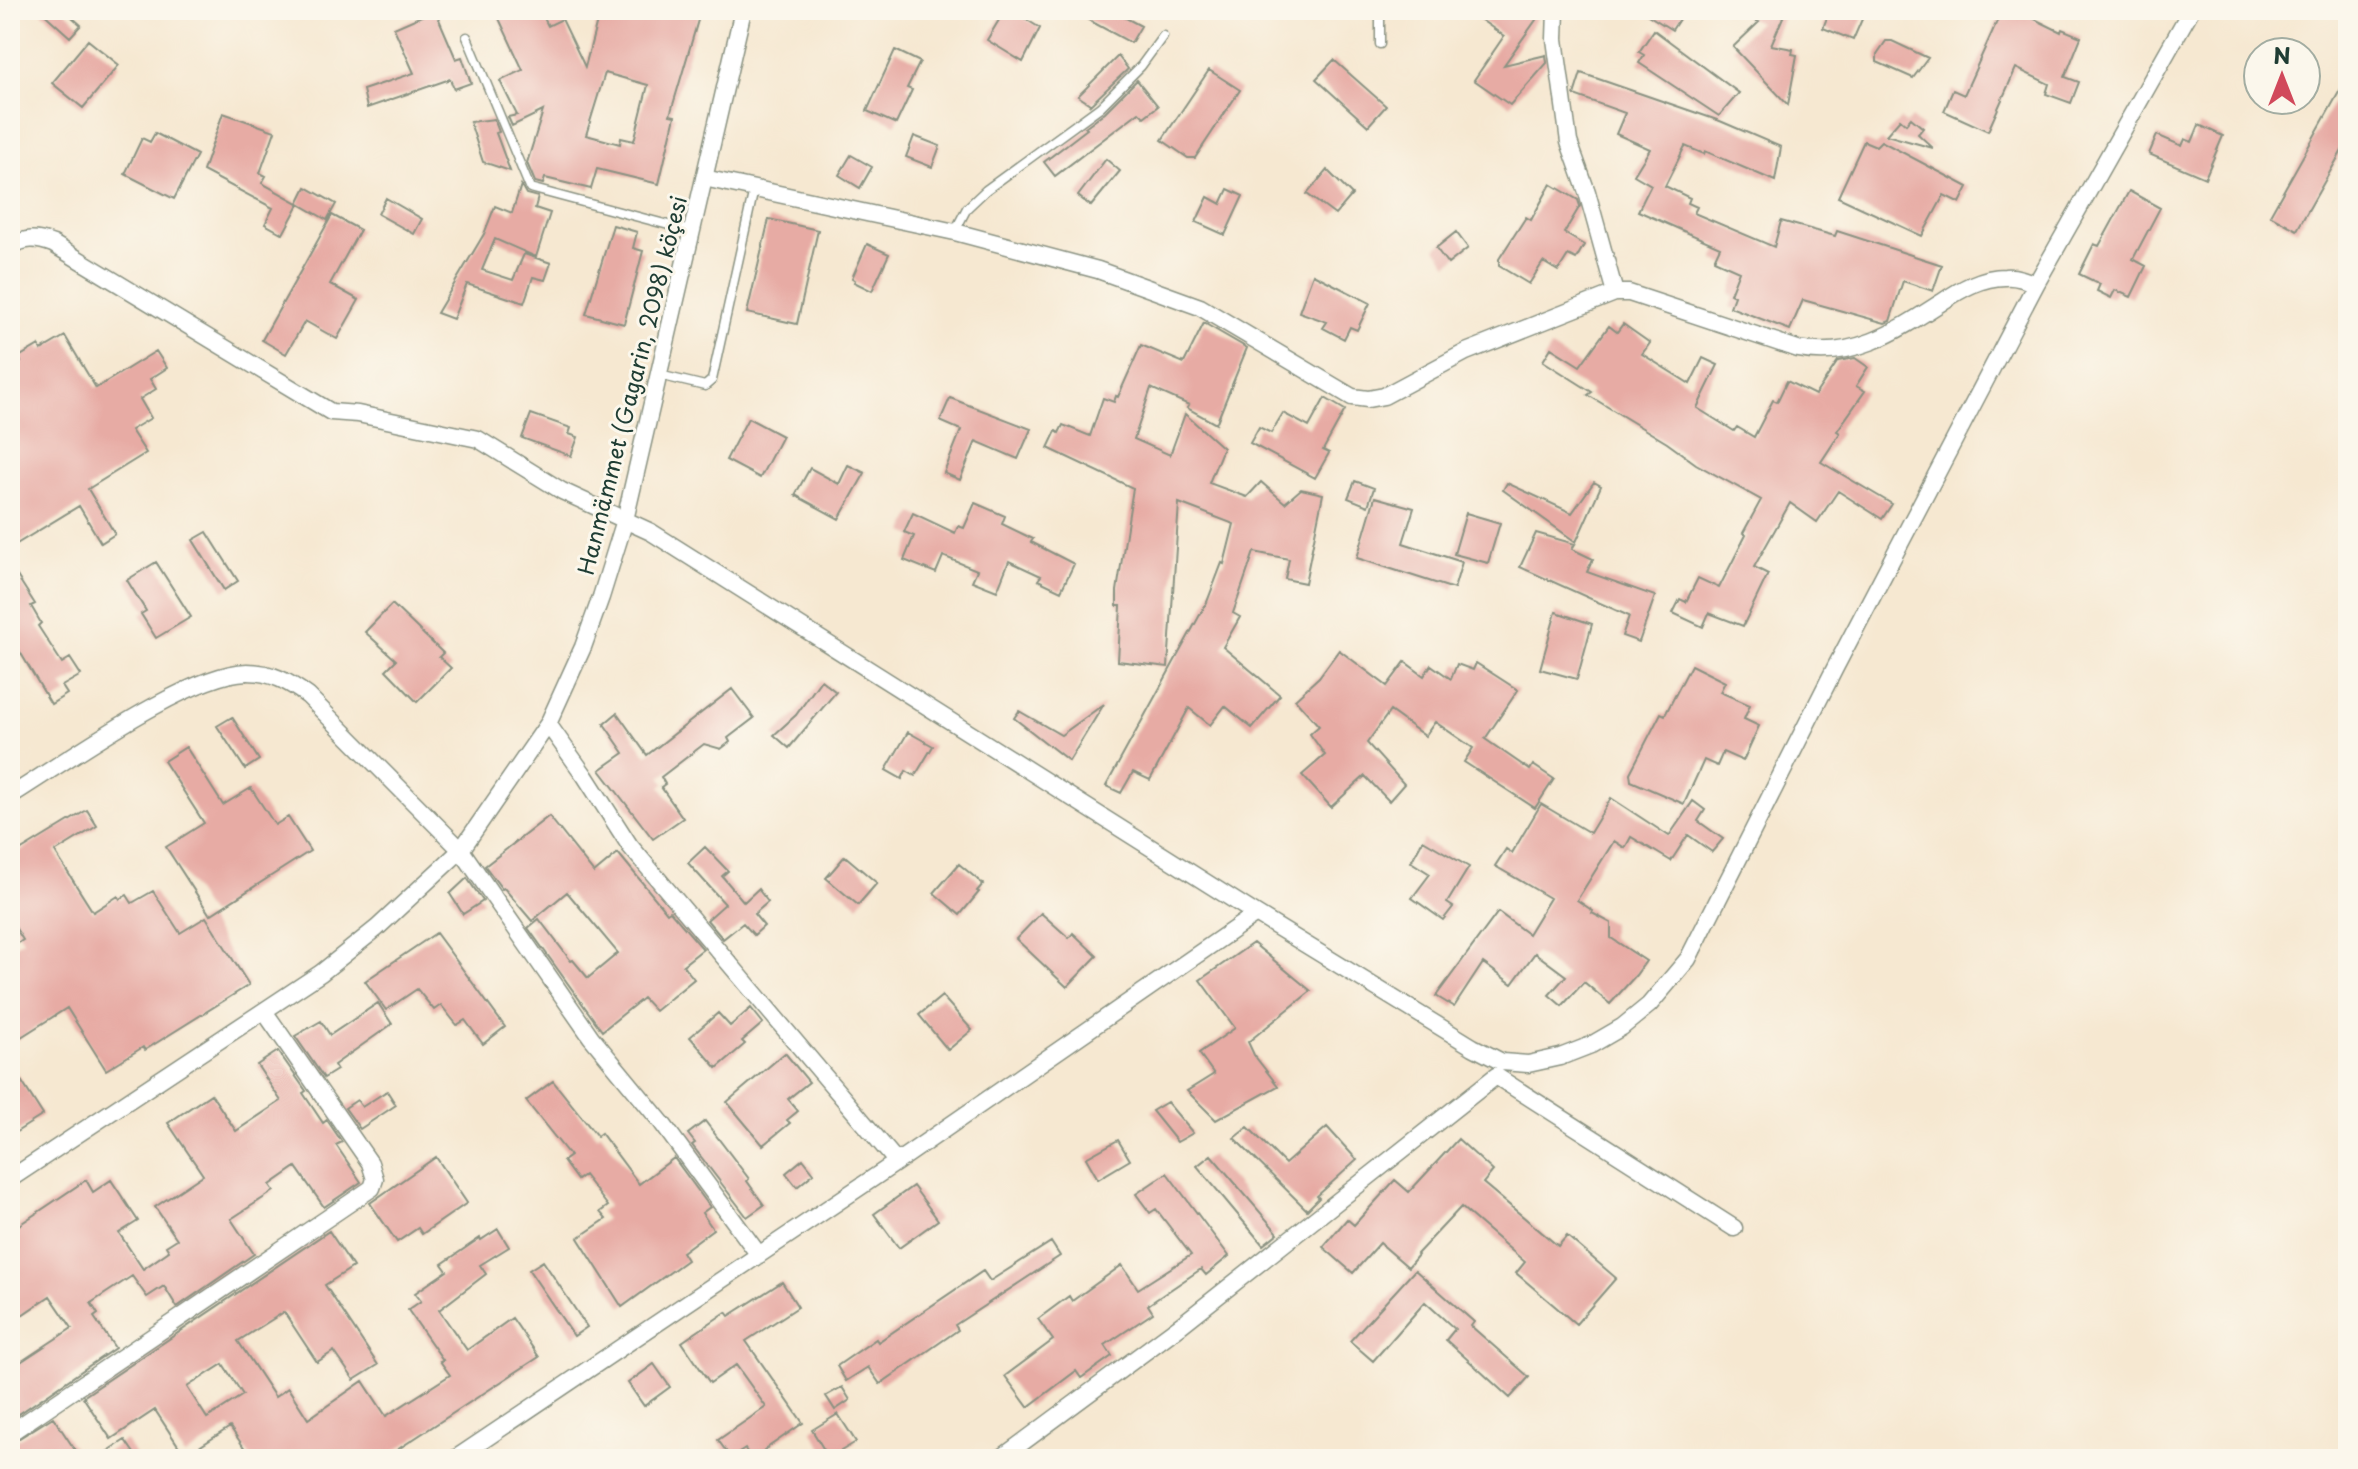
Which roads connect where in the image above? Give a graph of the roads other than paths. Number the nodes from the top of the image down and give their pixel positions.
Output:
1 (743, 10) edge
2 (1380, 10) edge
3 (1556, 10) edge
4 (2191, 10) edge
5 (1163, 36) dead end
6 (467, 37) dead end
7 (1380, 44) dead end
8 (704, 178) junction
9 (754, 189) junction
10 (691, 231) junction
11 (955, 232) junction
12 (10, 247) edge
13 (2036, 284) junction
14 (1615, 293) junction
15 (658, 375) junction
16 (625, 520) junction
17 (548, 724) junction
18 (10, 796) edge
19 (461, 850) junction
20 (1256, 914) junction
21 (264, 1011) junction
22 (897, 1162) junction
23 (10, 1179) edge
24 (1734, 1228) dead end
25 (759, 1255) junction
26 (10, 1433) edge
27 (455, 1459) edge
28 (1000, 1459) edge

1 - 8 street, Hanmämmet (Gagarin, 2098) köçesi
2 - 7 lane
3 - 14 street
4 - 13 street
5 - 11 lane
6 - 10 lane
8 - 9 street
8 - 10 street, Hanmämmet (Gagarin, 2098) köçesi
9 - 11 street
9 - 15 lane
10 - 15 street, Hanmämmet (Gagarin, 2098) köçesi
11 - 14 street
12 - 16 street
13 - 14 street
13 - 20 street
15 - 16 street, Hanmämmet (Gagarin, 2098) köçesi
16 - 17 street, Hanmämmet (Gagarin, 2098) köçesi
16 - 20 street
17 - 19 street, Hanmämmet (Gagarin, 2098) köçesi
17 - 22 street
18 - 19 street
19 - 21 street, Hanmämmet (Gagarin, 2098) köçesi
19 - 25 street
20 - 22 street
21 - 23 street, Hanmämmet (Gagarin, 2098) köçesi
21 - 26 street
22 - 25 street
24 - 28 street
25 - 27 street

